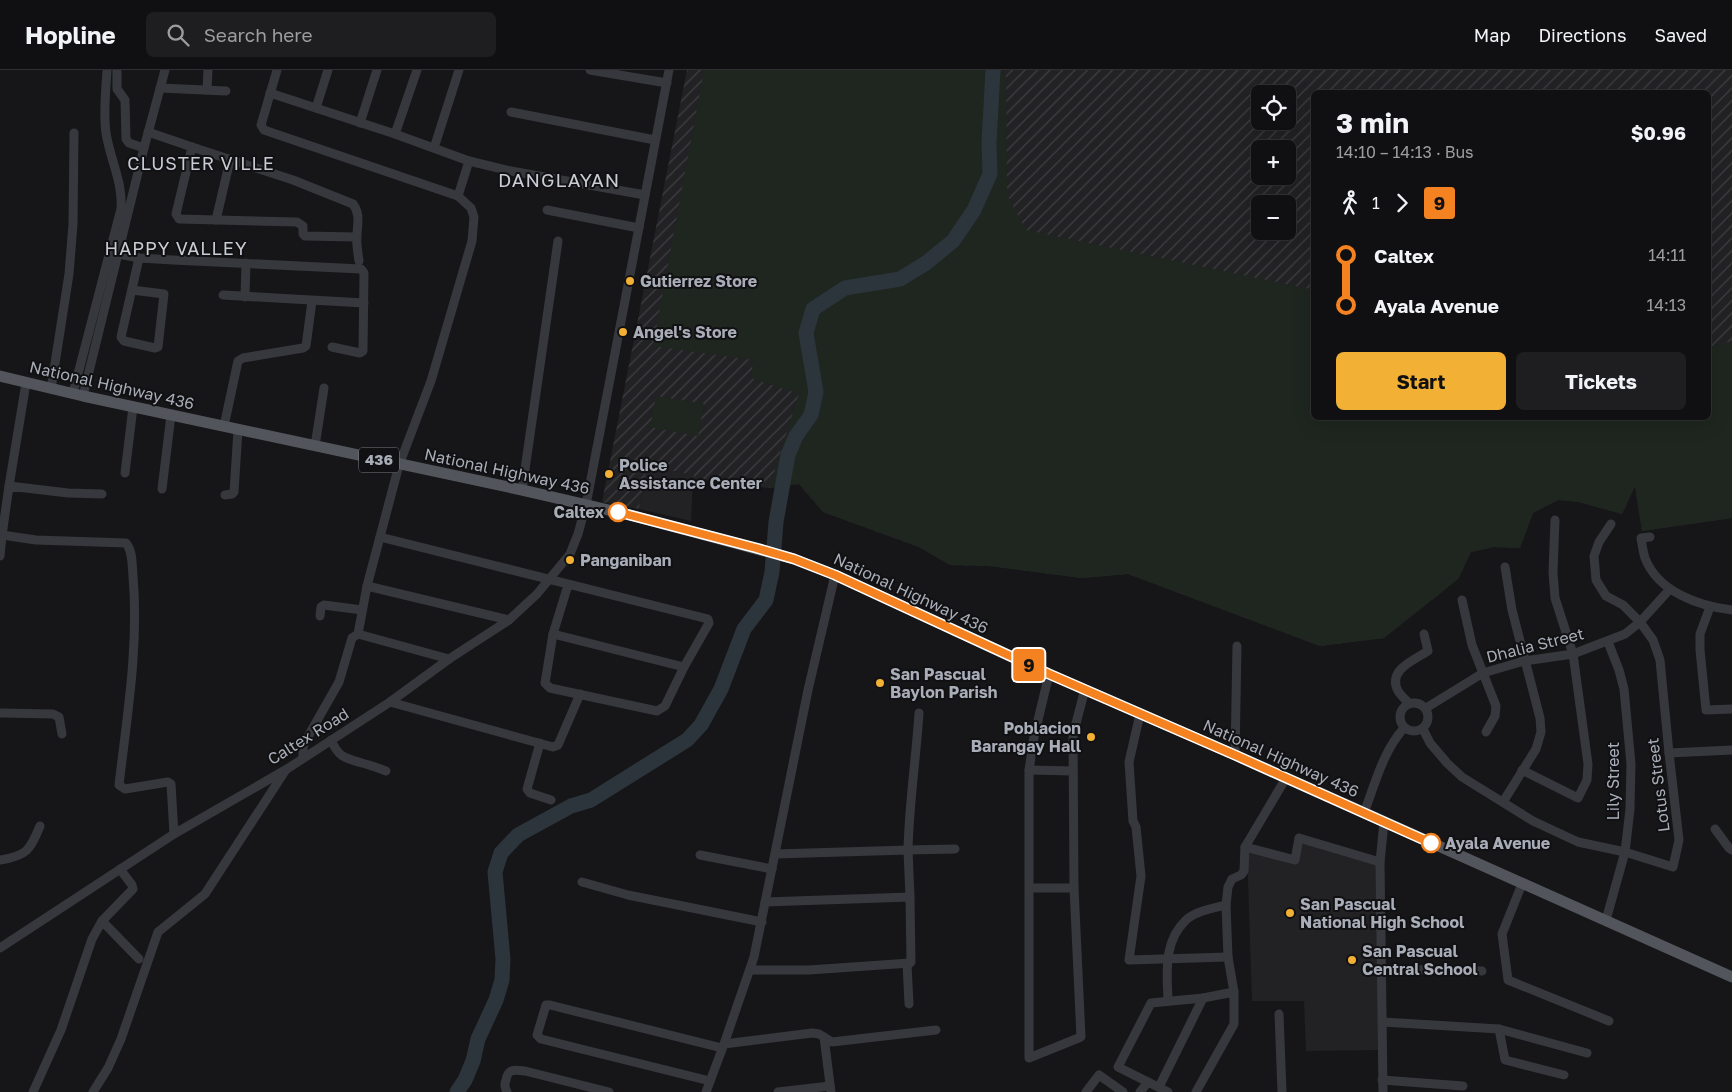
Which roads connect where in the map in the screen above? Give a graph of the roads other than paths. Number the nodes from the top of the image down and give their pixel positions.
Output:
1 (107, 70) edge
2 (117, 70) edge
3 (165, 70) edge
4 (208, 70) edge
5 (277, 70) edge
6 (328, 70) edge
7 (376, 70) edge
8 (417, 70) edge
9 (460, 70) edge
10 (590, 70) edge
11 (669, 70) edge
12 (667, 83) junction
13 (160, 88) junction
14 (207, 90) junction
15 (226, 91) dead end
16 (270, 93) junction
17 (316, 108) junction
18 (511, 112) dead end
19 (360, 123) junction
20 (148, 132) junction
21 (74, 133) dead end
22 (395, 134) junction
23 (655, 140) junction
24 (192, 147) junction
25 (144, 148) junction
26 (434, 148) junction
27 (230, 160) junction
28 (469, 161) junction
29 (646, 195) junction
30 (458, 196) junction
31 (547, 210) dead end
32 (216, 220) junction
33 (639, 228) junction
34 (356, 237) junction
35 (558, 241) dead end
36 (119, 254) junction
37 (139, 258) junction
38 (359, 261) dead end
39 (246, 263) junction
40 (132, 290) junction
41 (223, 295) dead end
42 (245, 298) junction
43 (312, 301) junction
44 (364, 303) junction
45 (332, 347) dead end
46 (0, 376) edge
47 (26, 383) junction
48 (324, 388) dead end
49 (51, 389) junction
50 (78, 395) junction
51 (133, 407) junction
52 (171, 415) junction
53 (224, 426) junction
54 (238, 430) junction
55 (315, 446) junction
56 (400, 465) junction
57 (125, 473) dead end
58 (10, 486) junction
59 (162, 489) dead end
60 (522, 490) junction
61 (102, 494) dead end
62 (225, 495) dead end
63 (586, 505) junction
64 (1555, 520) dead end
65 (1612, 524) dead end
66 (2, 535) junction
67 (380, 537) junction
68 (1650, 537) dead end
69 (0, 556) edge
70 (1505, 568) dead end
71 (835, 575) junction
72 (549, 581) junction
73 (568, 585) junction
74 (367, 586) junction
75 (1670, 589) junction
76 (1462, 600) dead end
77 (1710, 607) junction
78 (362, 610) junction
79 (1732, 610) edge
80 (320, 616) dead end
81 (509, 620) junction
82 (1640, 622) junction
83 (358, 634) junction
84 (553, 634) junction
85 (1424, 634) dead end
86 (1608, 642) junction
87 (1237, 646) dead end
88 (1573, 654) junction
89 (449, 659) junction
90 (1524, 661) junction
91 (684, 667) junction
92 (1483, 673) junction
93 (1049, 674) junction
94 (1085, 689) junction
95 (580, 694) junction
96 (390, 702) junction
97 (1409, 704) junction
98 (1426, 708) junction
99 (1732, 709) edge
100 (0, 713) edge
101 (919, 713) dead end
102 (1140, 714) junction
103 (1404, 728) junction
104 (1423, 729) junction
105 (1486, 732) dead end
106 (62, 734) dead end
107 (331, 740) junction
108 (540, 744) junction
109 (1732, 750) edge
110 (1668, 753) junction
111 (1235, 755) junction
112 (304, 758) junction
113 (287, 769) junction
114 (386, 770) dead end
115 (1028, 770) junction
116 (1522, 770) junction
117 (1073, 771) junction
118 (1286, 778) junction
119 (551, 800) dead end
120 (1503, 802) junction
121 (1364, 813) junction
122 (1384, 822) junction
123 (40, 826) dead end
124 (1715, 829) dead end
125 (174, 834) junction
126 (1245, 847) junction
127 (955, 849) dead end
128 (908, 850) junction
129 (1732, 850) edge
130 (1624, 852) junction
131 (700, 854) dead end
132 (776, 854) junction
133 (0, 860) edge
134 (1380, 862) junction
135 (120, 869) junction
136 (772, 869) junction
137 (582, 882) dead end
138 (1522, 884) junction
139 (1028, 888) junction
140 (1074, 888) junction
141 (910, 897) junction
142 (765, 902) junction
143 (1226, 905) junction
144 (1606, 920) junction
145 (102, 921) junction
146 (762, 922) junction
147 (0, 948) edge
148 (1228, 957) junction
149 (139, 960) dead end
150 (1167, 960) junction
151 (907, 964) junction
152 (1382, 969) junction
153 (750, 970) junction
154 (1482, 971) dead end
155 (1732, 977) edge
156 (1234, 992) junction
157 (1203, 998) junction
158 (1168, 1000) junction
159 (909, 1004) dead end
160 (1279, 1014) dead end
161 (1609, 1021) dead end
162 (1383, 1022) junction
163 (1499, 1029) junction
164 (936, 1030) dead end
165 (824, 1037) junction
166 (723, 1046) junction
167 (1587, 1053) dead end
168 (1564, 1075) dead end
169 (1382, 1080) junction
170 (710, 1081) junction
171 (1148, 1082) junction
172 (1463, 1086) dead end
173 (831, 1089) edge
174 (1164, 1090) edge
175 (33, 1092) edge
176 (93, 1092) edge
177 (507, 1092) edge
178 (609, 1092) edge
179 (706, 1092) edge
180 (778, 1092) edge
181 (1086, 1092) edge
182 (1124, 1092) edge
183 (1140, 1092) edge
184 (1196, 1092) edge
185 (1282, 1092) edge
186 (1383, 1092) edge

1 - 50 street
2 - 25 street
3 - 13 street
4 - 14 street
5 - 16 street
6 - 17 street
7 - 19 street
8 - 22 street
9 - 26 street
10 - 12 street
11 - 12 street, Caltex Road
12 - 23 street, Caltex Road
13 - 14 street
13 - 20 street
14 - 15 street
16 - 17 street
16 - 30 street
17 - 19 street
18 - 23 street
19 - 22 street
20 - 24 street
20 - 25 street
21 - 49 street
22 - 26 street
23 - 29 street, Caltex Road
24 - 27 street
24 - 32 street
25 - 36 street
26 - 28 street
27 - 32 street
27 - 34 street
28 - 29 street
28 - 30 street
29 - 33 street, Caltex Road
30 - 56 street
31 - 33 street
32 - 34 street
33 - 63 street, Caltex Road
34 - 38 street
35 - 60 street
36 - 37 street
36 - 50 street
37 - 39 street
37 - 40 street
39 - 42 street
39 - 44 street
40 - 40 street
41 - 42 street
42 - 43 street
43 - 44 street
43 - 53 street
44 - 45 street
46 - 47 main road, National Highway 436 / 436
47 - 49 main road, National Highway 436 / 436
47 - 58 street
48 - 55 street
49 - 50 main road, National Highway 436 / 436
50 - 51 main road, National Highway 436 / 436
51 - 52 main road, National Highway 436 / 436
51 - 57 street
52 - 53 main road, National Highway 436 / 436
52 - 59 street
53 - 54 main road, National Highway 436 / 436
54 - 55 main road, National Highway 436 / 436
54 - 62 street
55 - 56 main road, National Highway 436 / 436
56 - 60 main road, National Highway 436 / 436
56 - 67 street
58 - 61 street
58 - 66 street
60 - 63 main road, National Highway 436 / 436
63 - 71 main road, National Highway 436 / 436
63 - 72 street, Caltex Road
64 - 88 street
65 - 82 street, Lotus Street
66 - 69 street
66 - 125 street
67 - 72 street
67 - 74 street
68 - 75 street
70 - 90 street
71 - 93 main road, National Highway 436 / 436
71 - 132 street
72 - 73 street
72 - 81 street, Caltex Road
73 - 84 street
73 - 91 street
74 - 78 street
74 - 81 street
75 - 77 street
75 - 82 street, Dhalia Street
76 - 92 street
77 - 79 street
77 - 99 street
78 - 80 street
78 - 83 street
81 - 89 street, Caltex Road
82 - 86 street, Dhalia Street
82 - 110 street, Lotus Street
83 - 89 street
83 - 112 street
84 - 91 street
84 - 95 street
85 - 97 street
86 - 88 street, Dhalia Street
86 - 130 street, Lily Street
87 - 111 street
88 - 90 street, Dhalia Street
88 - 116 street
89 - 96 street, Caltex Road
90 - 92 street, Dhalia Street
90 - 116 street
91 - 95 street
92 - 98 street, Dhalia Street
92 - 105 street
93 - 94 main road, National Highway 436 / 436
93 - 115 street
94 - 102 main road, National Highway 436 / 436
94 - 117 street
95 - 108 street
96 - 107 street, Caltex Road
96 - 108 street
97 - 98 street
97 - 103 street
98 - 104 street
100 - 106 street
101 - 128 street
102 - 111 main road, National Highway 436 / 436
102 - 150 street
103 - 104 street
103 - 121 street
104 - 120 street, Lotus Street
107 - 112 street, Caltex Road
107 - 114 street
108 - 119 street
109 - 110 street
110 - 130 street, Lotus Street
111 - 118 main road, National Highway 436 / 436
112 - 113 street, Caltex Road
113 - 125 street, Caltex Road
113 - 176 street
115 - 117 street
115 - 139 street
116 - 120 street
117 - 140 street
118 - 121 main road, National Highway 436 / 436
118 - 126 street
120 - 130 street, Lotus Street
121 - 122 main road, National Highway 436 / 436
122 - 134 street
122 - 138 main road, National Highway 436 / 436
123 - 133 street
124 - 129 street
125 - 135 street, Caltex Road
126 - 134 street
126 - 143 street
127 - 128 street
128 - 132 street
128 - 141 street
130 - 144 street, Lily Street
131 - 136 street
132 - 136 street
134 - 152 street
135 - 145 street
135 - 147 street, Caltex Road
136 - 142 street
137 - 146 street
138 - 144 main road, National Highway 436 / 436
138 - 161 street
139 - 140 street
139 - 140 street
141 - 142 street
141 - 151 street
142 - 146 street
143 - 148 street
143 - 150 street
144 - 155 main road, National Highway 436 / 436
145 - 149 street
145 - 175 street
146 - 153 street
148 - 150 street
148 - 156 street
150 - 158 street
151 - 153 street
151 - 159 street
152 - 154 street
152 - 162 street
153 - 166 street
156 - 157 street
156 - 184 street
157 - 158 street
157 - 174 street
158 - 171 street
160 - 185 street
162 - 163 street
162 - 169 street
163 - 167 street
163 - 168 street
164 - 165 street
165 - 166 street
165 - 173 street
166 - 170 street
166 - 170 street
169 - 172 street
169 - 186 street
170 - 179 street
171 - 174 street
171 - 183 street
173 - 180 street
177 - 178 street
181 - 182 street

